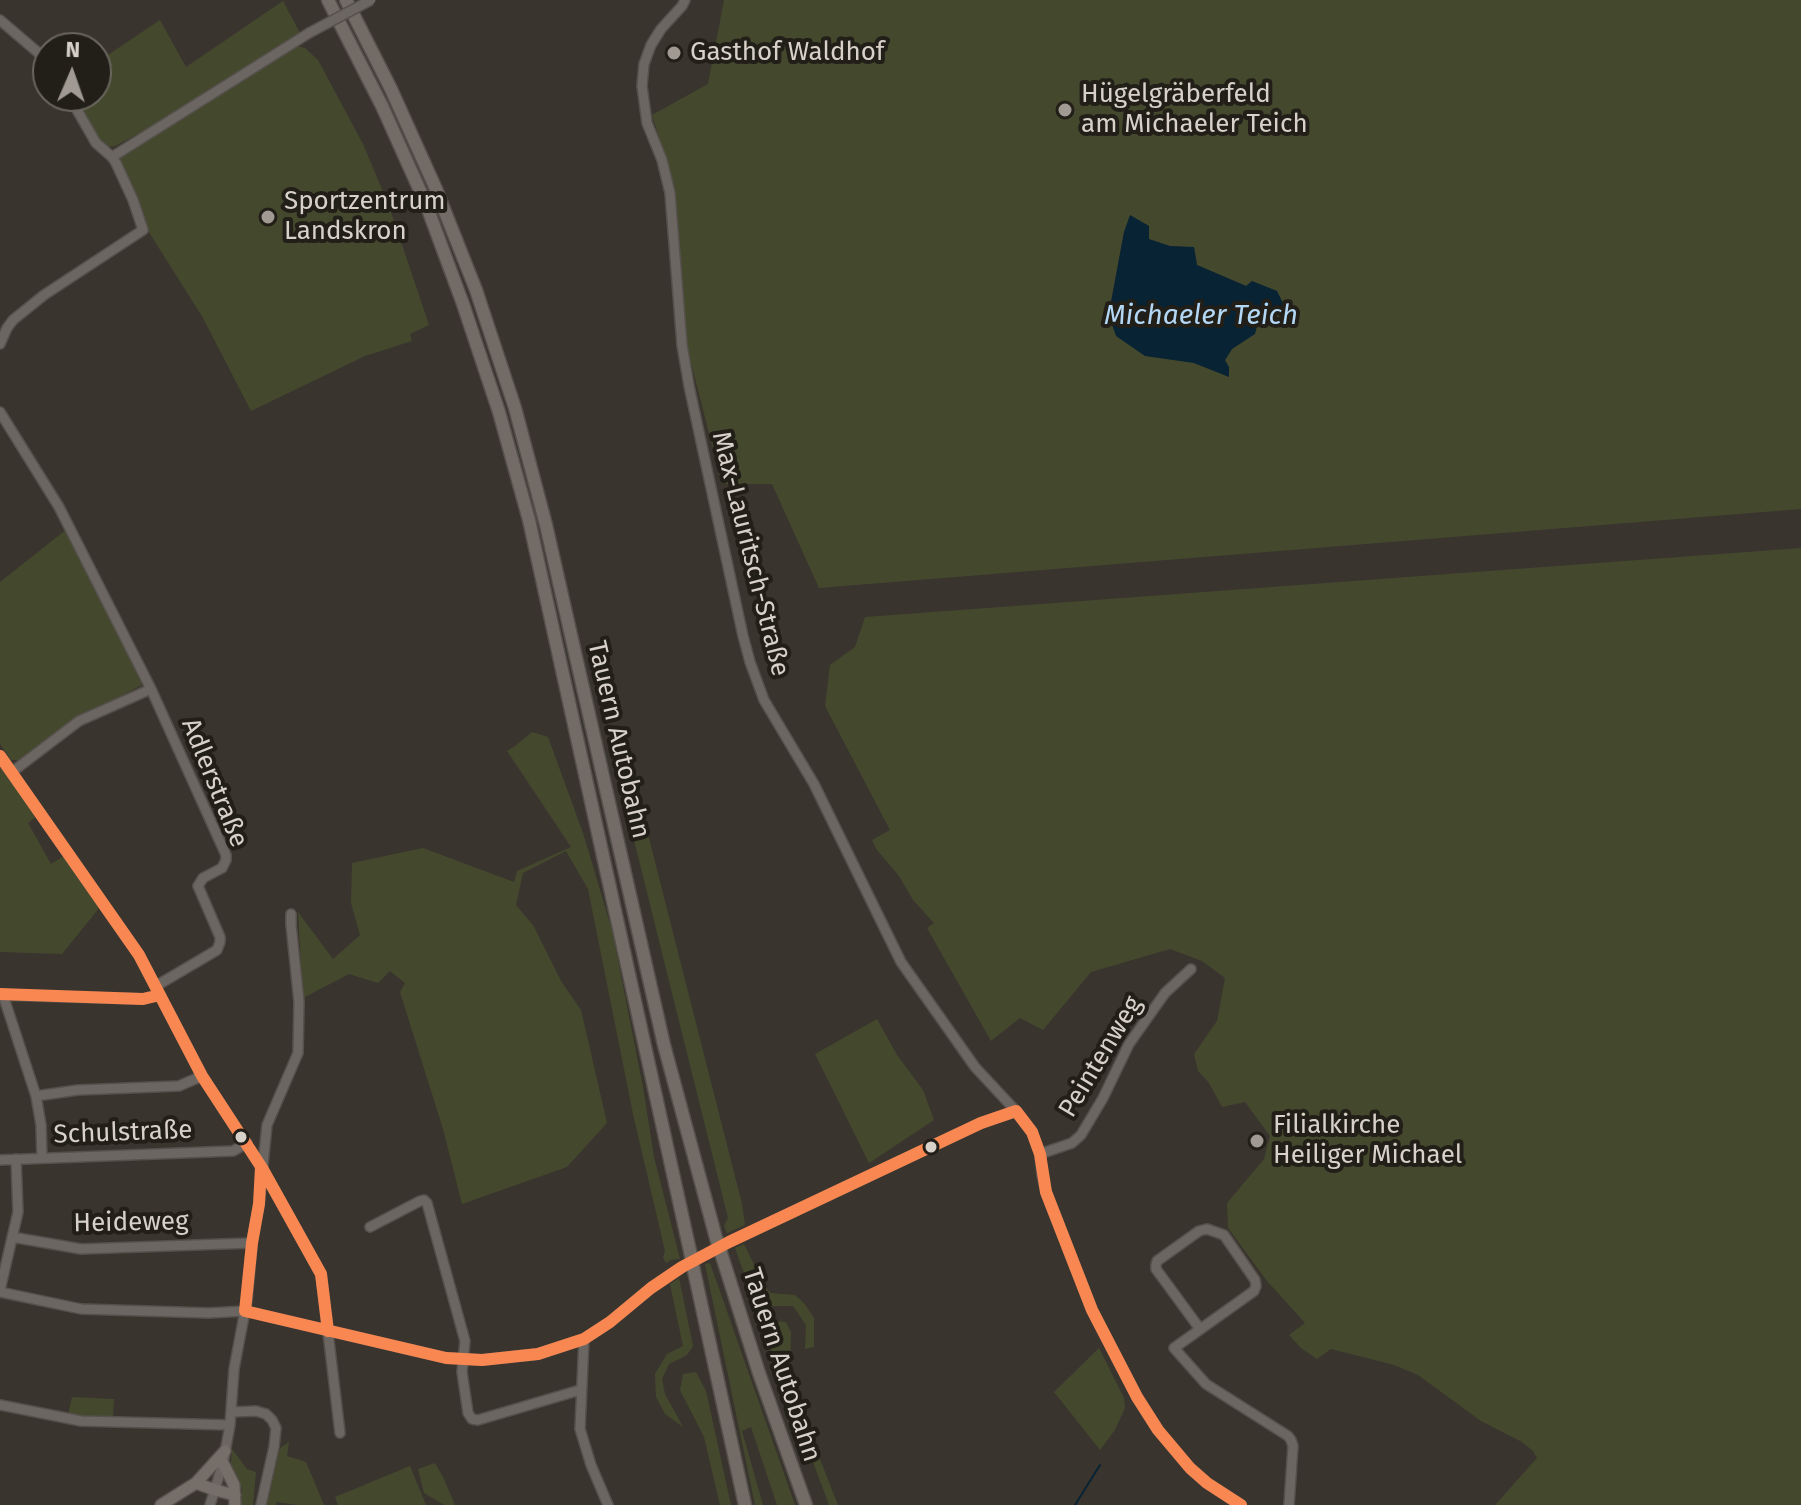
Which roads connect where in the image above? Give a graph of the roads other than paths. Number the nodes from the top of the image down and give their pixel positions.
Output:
1 (328, 0) edge
2 (346, 0) edge
3 (371, 0) edge
4 (685, 0) edge
5 (0, 20) edge
6 (32, 47) edge
7 (78, 112) edge
8 (112, 157) junction
9 (0, 344) edge
10 (0, 412) edge
11 (151, 689) junction
12 (0, 756) edge
13 (12, 772) junction
14 (291, 914) dead end
15 (1191, 969) dead end
16 (158, 990) junction
17 (2, 994) edge
18 (202, 1076) junction
19 (36, 1096) junction
20 (1016, 1111) junction
21 (247, 1143) junction
22 (1040, 1154) junction
23 (42, 1158) junction
24 (16, 1159) junction
25 (0, 1160) edge
26 (262, 1168) junction
27 (370, 1227) dead end
28 (12, 1237) junction
29 (252, 1243) junction
30 (0, 1291) edge
31 (245, 1311) junction
32 (1200, 1329) junction
33 (328, 1331) junction
34 (584, 1339) junction
35 (463, 1359) junction
36 (580, 1390) junction
37 (0, 1405) edge
38 (232, 1412) junction
39 (230, 1425) junction
40 (340, 1433) dead end
41 (225, 1451) junction
42 (223, 1463) junction
43 (196, 1483) junction
44 (215, 1490) junction
45 (235, 1500) edge
46 (161, 1505) edge
47 (210, 1505) edge
48 (261, 1505) edge
49 (608, 1505) edge
50 (745, 1505) edge
51 (806, 1505) edge
52 (1241, 1505) edge
53 (1289, 1505) edge

1 - 50 highway, Tauern Autobahn, bridge
2 - 51 highway, Tauern Autobahn, bridge
3 - 8 street, bridge
4 - 20 street, Max-Lauritsch-Straße
5 - 6 street
7 - 8 street
8 - 9 street
10 - 11 street, Adlerstraße
11 - 13 street
11 - 16 street, Adlerstraße
12 - 13 street
13 - 16 street
14 - 26 street
15 - 22 street, Peintenweg
16 - 17 street
16 - 18 street
17 - 19 street
18 - 19 street
18 - 21 street
19 - 23 street
20 - 22 street, Max-Lauritsch-Straße
20 - 34 street
21 - 23 street, Schulstraße
21 - 26 street
22 - 52 street, Max-Lauritsch-Straße
23 - 24 street, Schulstraße
24 - 25 street, Schulstraße
24 - 28 street
26 - 29 street
26 - 33 street
27 - 35 street
28 - 29 street, Heideweg
28 - 30 street
29 - 31 street
30 - 31 street
31 - 33 street
31 - 38 street
32 - 32 street
32 - 53 street
33 - 35 street
33 - 40 street
34 - 35 street
34 - 36 street
35 - 36 street
36 - 49 street
37 - 39 street
38 - 39 street
38 - 48 street
39 - 41 street
41 - 42 street
41 - 43 main road
42 - 44 street
42 - 45 main road
43 - 44 main road
43 - 46 main road
44 - 45 main road
44 - 47 street

